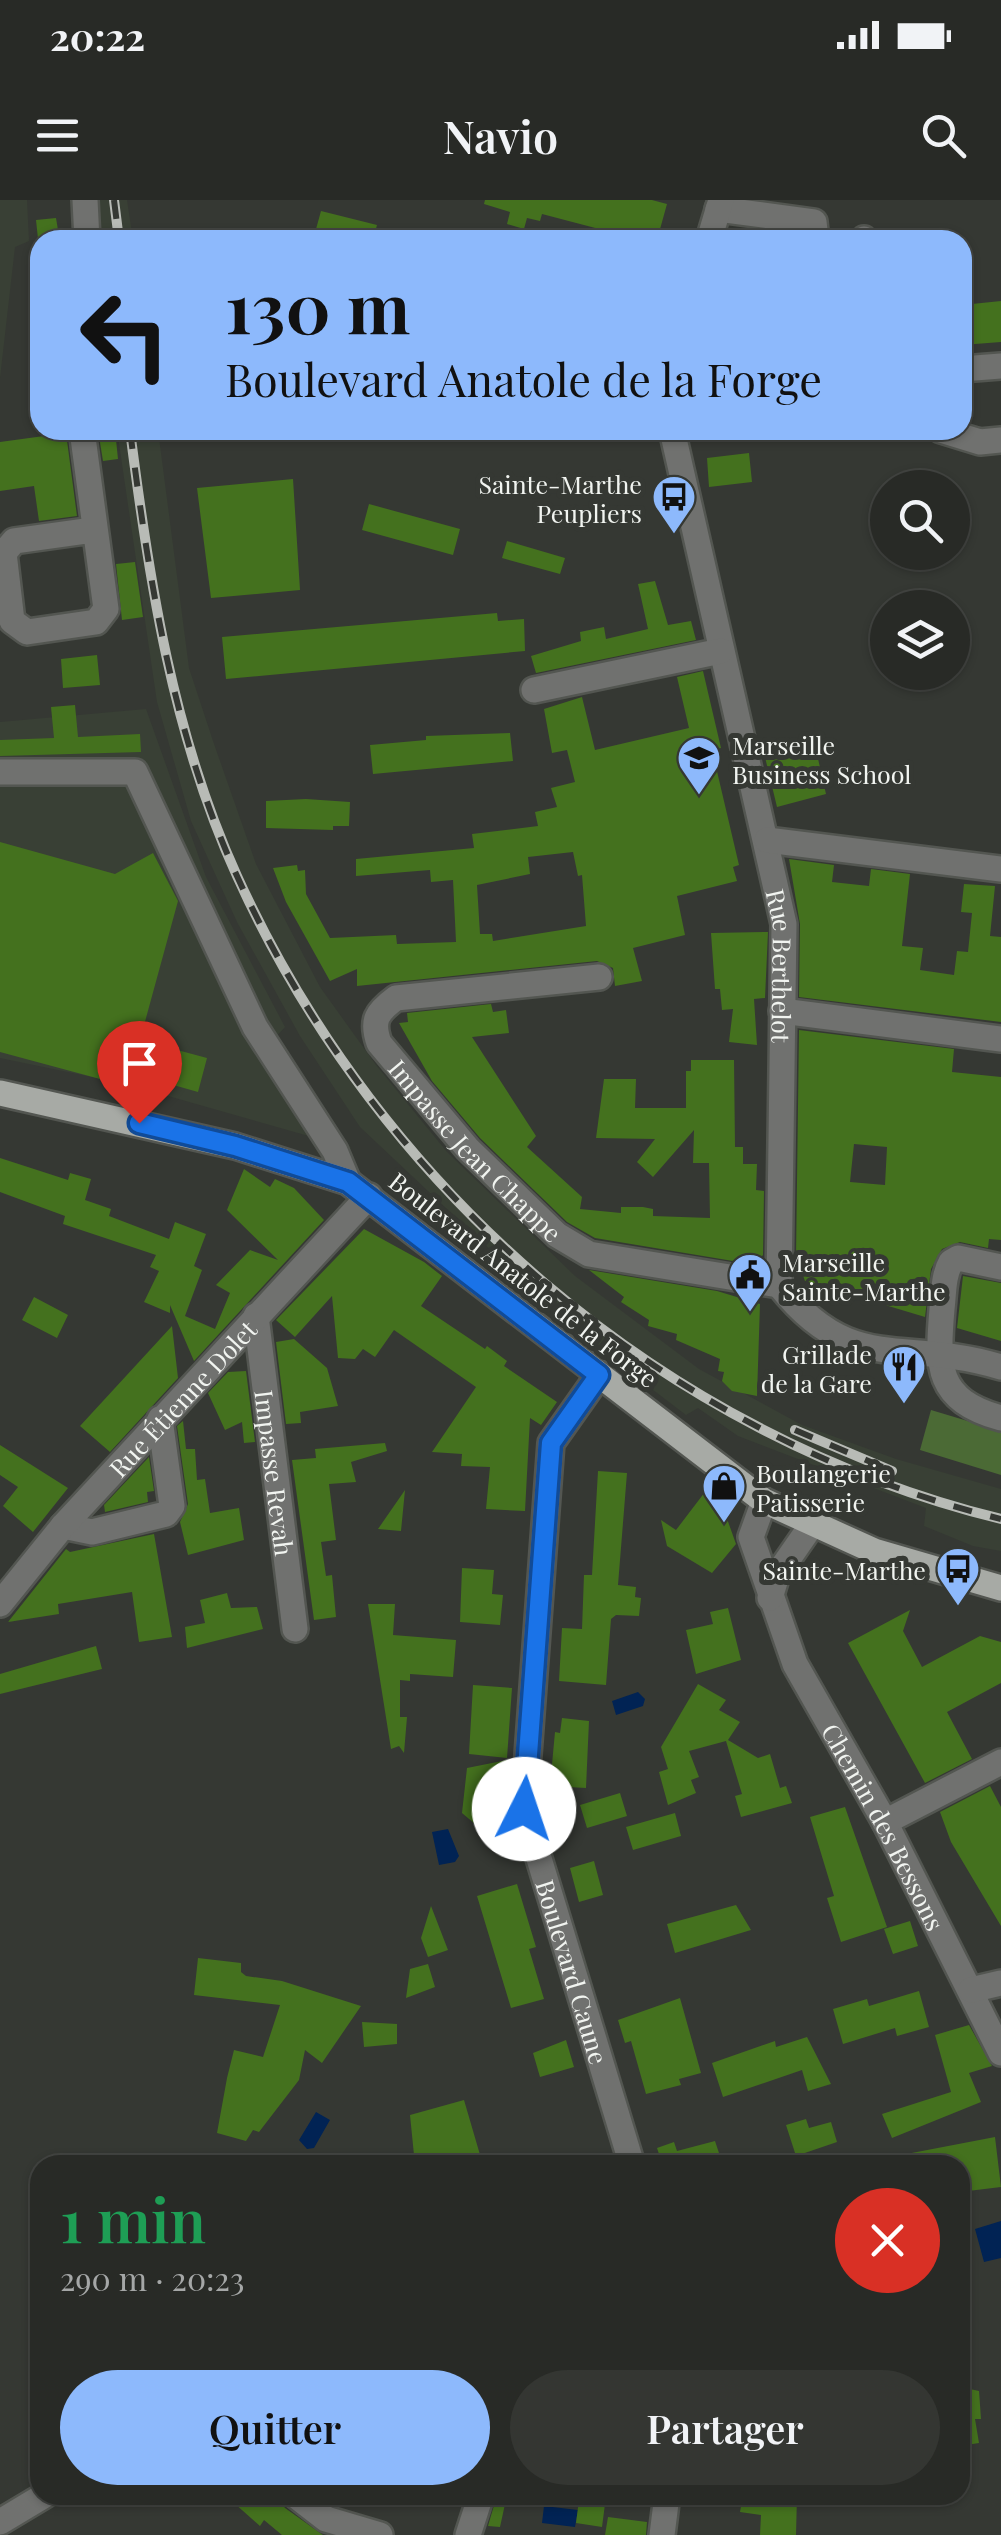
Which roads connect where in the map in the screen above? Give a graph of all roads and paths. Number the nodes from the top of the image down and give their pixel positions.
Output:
1 (85, 200) edge
2 (720, 204) edge
3 (813, 221) edge
4 (86, 230) edge
5 (712, 230) edge
6 (1001, 366) edge
7 (972, 368) edge
8 (83, 440) edge
9 (674, 440) edge
10 (972, 440) edge
11 (1001, 440) edge
12 (92, 530) junction
13 (721, 651) junction
14 (534, 690) dead end
15 (0, 772) edge
16 (767, 840) junction
17 (1001, 869) edge
18 (599, 977) dead end
19 (782, 1012) junction
20 (1001, 1039) edge
21 (0, 1093) edge
22 (359, 1189) junction
23 (1001, 1267) edge
24 (778, 1285) junction
25 (256, 1316) junction
26 (938, 1352) junction
27 (1001, 1367) edge
28 (599, 1375) junction
29 (1001, 1418) edge
30 (160, 1419) junction
31 (764, 1501) junction
32 (63, 1526) junction
33 (811, 1526) junction
34 (1001, 1588) edge
35 (770, 1598) junction
36 (0, 1604) edge
37 (295, 1628) dead end
38 (1001, 1762) edge
39 (885, 1822) junction
40 (1001, 1983) edge
41 (970, 1990) junction
42 (1001, 2053) edge
43 (629, 2155) edge
44 (30, 2504) edge
45 (308, 2505) edge
46 (478, 2505) edge
47 (666, 2505) edge
48 (0, 2522) edge
49 (380, 2535) edge
50 (468, 2535) edge
51 (662, 2535) edge

1 - 4 street
2 - 3 street
2 - 5 street
6 - 7 street
8 - 12 street
9 - 13 street, Rue Berthelot
10 - 11 street
12 - 12 street
13 - 14 street
13 - 16 street, Rue Berthelot
15 - 22 street
16 - 17 street
16 - 19 street, Rue Berthelot
18 - 24 street, Impasse Jean Chappe
19 - 20 street
19 - 24 street, Rue Berthelot
21 - 22 main road, Boulevard Anatole de la Forge
22 - 25 street, Rue Étienne Dolet
22 - 28 main road, Boulevard Anatole de la Forge
23 - 26 street
24 - 26 street
25 - 30 street, Rue Étienne Dolet
25 - 37 street, Impasse Revah
26 - 27 street
26 - 29 street
28 - 31 main road, Boulevard Anatole de la Forge
28 - 43 street, Boulevard Caune
30 - 32 street, Rue Étienne Dolet
30 - 32 street
31 - 33 main road, Boulevard Anatole de la Forge
31 - 35 street, Chemin des Bessons
32 - 36 street, Rue Étienne Dolet
33 - 34 main road, Boulevard Anatole de la Forge
33 - 35 street
35 - 39 street, Chemin des Bessons
38 - 39 street
39 - 41 street, Chemin des Bessons
40 - 41 street
41 - 42 street, Chemin des Bessons
44 - 48 street
45 - 49 street
46 - 50 street
47 - 51 street

